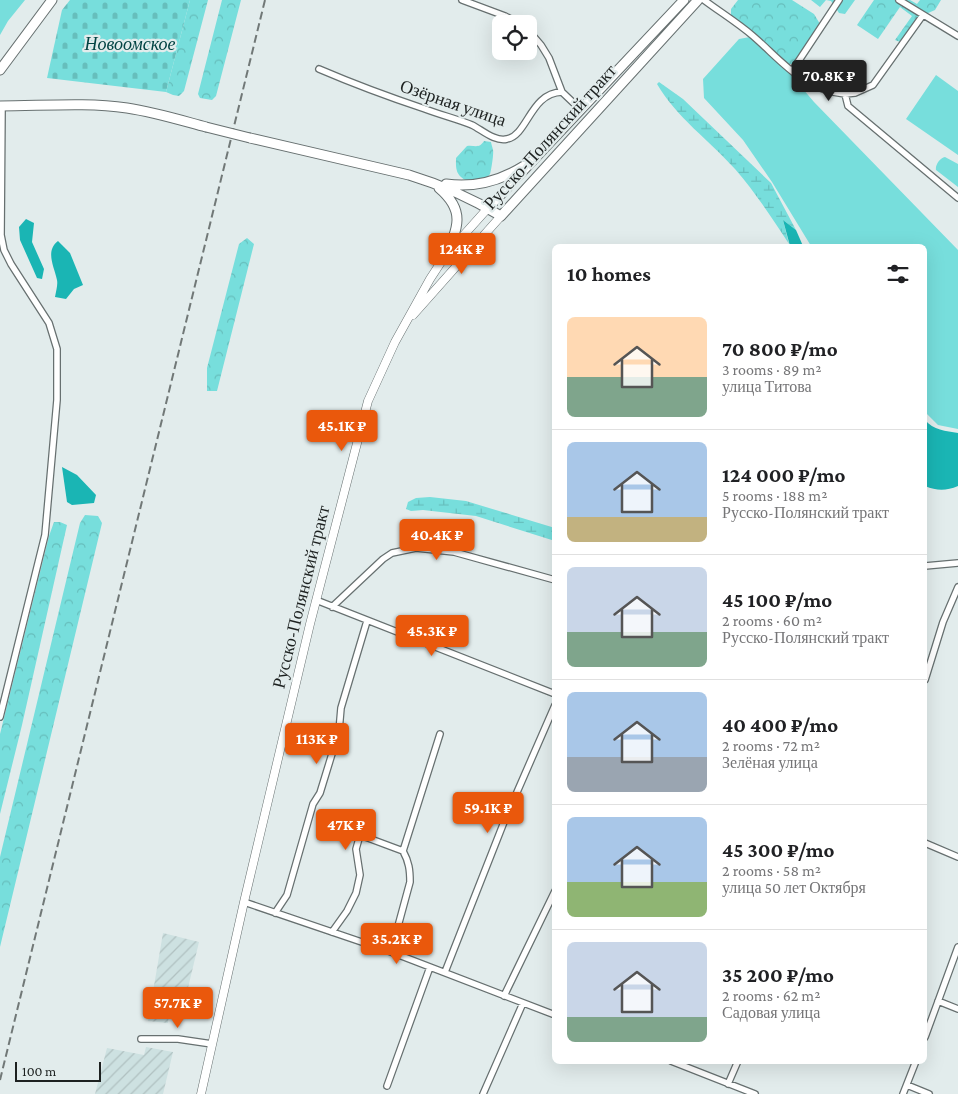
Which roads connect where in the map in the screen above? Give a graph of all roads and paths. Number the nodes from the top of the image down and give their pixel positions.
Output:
1 (52, 0) edge
2 (462, 0) edge
3 (684, 0) edge
4 (698, 0) edge
5 (704, 0) edge
6 (839, 0) edge
7 (899, 0) edge
8 (503, 15) edge
9 (923, 15) junction
10 (958, 36) edge
11 (537, 40) edge
12 (319, 68) dead end
13 (0, 70) edge
14 (792, 71) junction
15 (562, 92) junction
16 (845, 94) junction
17 (1, 106) edge
18 (582, 110) junction
19 (542, 152) junction
20 (433, 183) junction
21 (958, 198) edge
22 (488, 208) junction
23 (500, 216) junction
24 (445, 256) junction
25 (408, 320) junction
26 (958, 563) edge
27 (927, 566) edge
28 (552, 579) edge
29 (958, 587) edge
30 (316, 600) junction
31 (332, 607) junction
32 (368, 621) junction
33 (927, 674) edge
34 (552, 693) edge
35 (552, 712) edge
36 (0, 717) edge
37 (440, 734) dead end
38 (927, 844) edge
39 (403, 851) junction
40 (958, 857) edge
41 (552, 897) edge
42 (244, 902) junction
43 (275, 913) junction
44 (332, 932) junction
45 (958, 947) edge
46 (391, 952) junction
47 (430, 967) junction
48 (445, 972) junction
49 (504, 996) junction
50 (938, 1001) junction
51 (523, 1003) junction
52 (958, 1009) edge
53 (552, 1014) edge
54 (927, 1031) edge
55 (141, 1039) dead end
56 (212, 1044) junction
57 (678, 1064) edge
58 (737, 1064) edge
59 (915, 1064) edge
60 (728, 1084) junction
61 (907, 1085) junction
62 (387, 1086) dead end
63 (201, 1094) edge
64 (483, 1094) edge
65 (755, 1094) edge
66 (904, 1094) edge
67 (929, 1094) edge

1 - 13 main road
2 - 8 street
3 - 18 main road, Русско-Полянский тракт
4 - 23 main road, Русско-Полянский тракт
5 - 14 street
6 - 14 street
7 - 9 street
9 - 10 street
9 - 16 street
11 - 15 street
12 - 15 street, Озёрная улица
14 - 16 street
15 - 18 street
16 - 21 street
17 - 20 main road, bridge
17 - 36 street
18 - 19 main road, Русско-Полянский тракт
19 - 20 main road
19 - 22 main road, Русско-Полянский тракт
20 - 22 main road
20 - 24 main road
22 - 23 main road
22 - 24 main road, Русско-Полянский тракт
23 - 25 main road, Русско-Полянский тракт
24 - 25 main road, Русско-Полянский тракт
25 - 30 main road, Русско-Полянский тракт
26 - 27 street
28 - 31 street
29 - 33 street
30 - 31 street
30 - 42 main road, Русско-Полянский тракт
31 - 32 street
32 - 34 street
32 - 43 street
35 - 48 street
37 - 39 street
38 - 40 street
39 - 44 street
39 - 46 street
41 - 49 street
42 - 43 street
42 - 56 main road, Русско-Полянский тракт
43 - 44 street
44 - 46 street
45 - 50 street
46 - 47 street
47 - 48 street
47 - 62 street
48 - 49 street
49 - 51 street
50 - 52 street
50 - 54 street
51 - 53 street
51 - 64 street
55 - 56 street
56 - 63 main road, Русско-Полянский тракт
57 - 60 street
58 - 60 street
59 - 61 street
60 - 65 street
61 - 66 street
61 - 67 street

